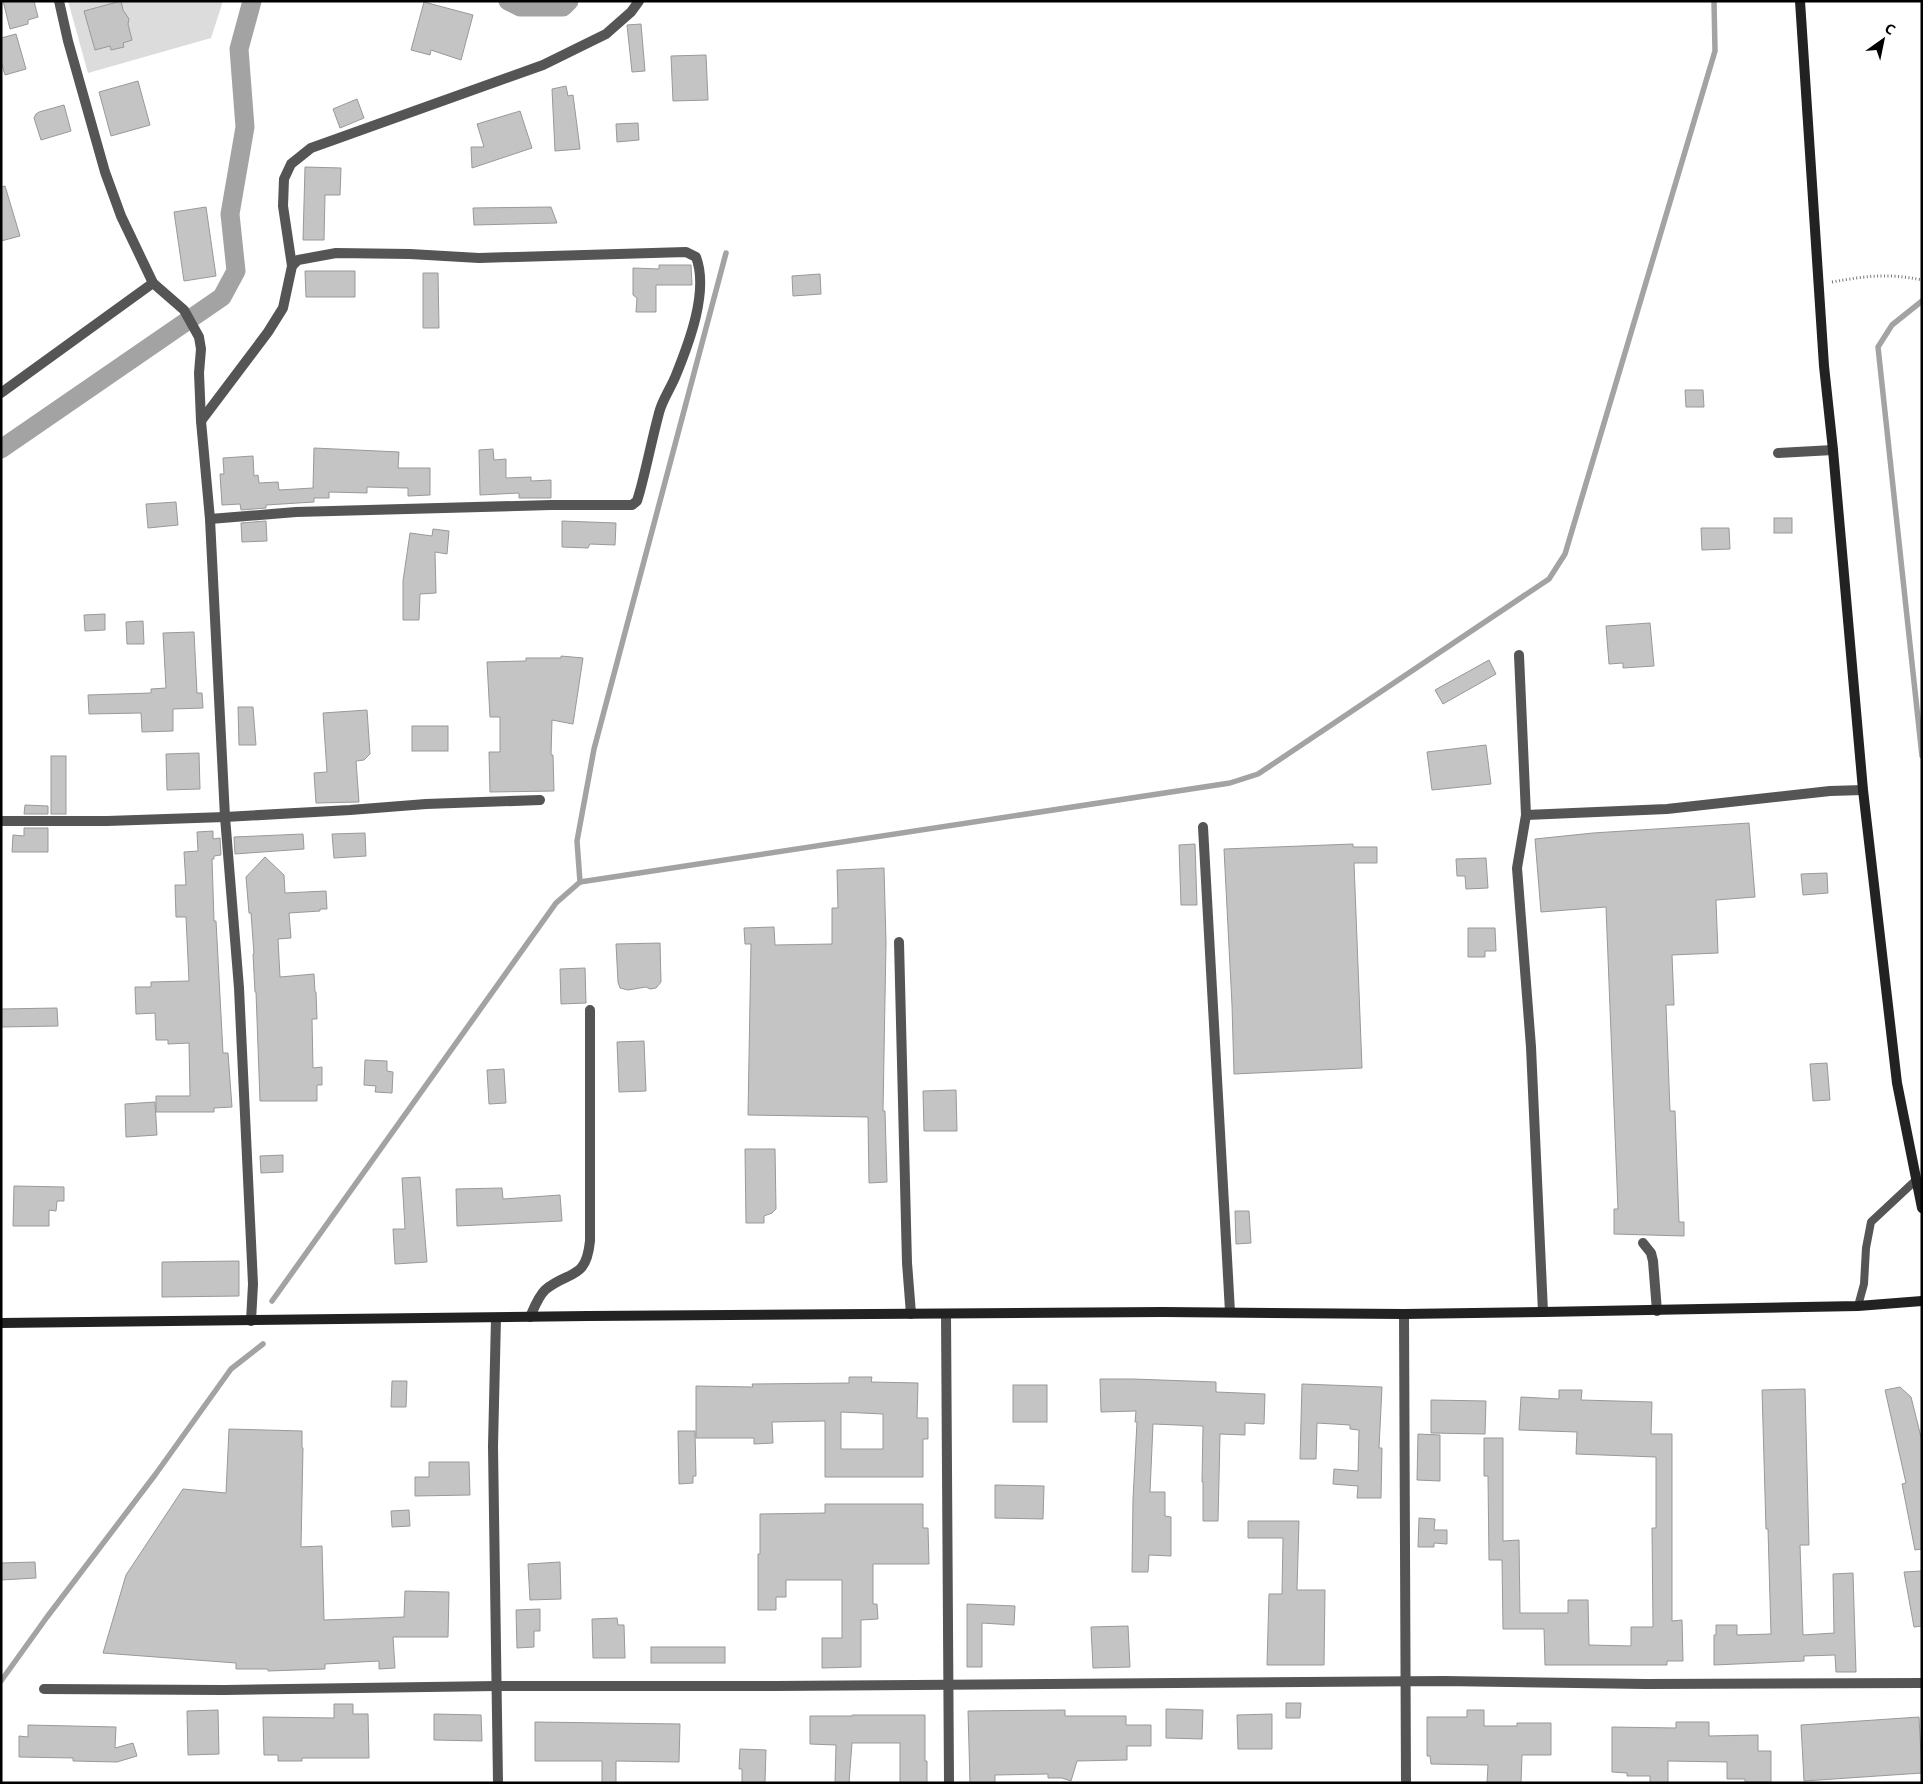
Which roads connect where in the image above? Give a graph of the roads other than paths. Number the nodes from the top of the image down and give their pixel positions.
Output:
1 (59, 1) edge
2 (639, 1) edge
3 (1800, 1) edge
4 (292, 266) junction
5 (153, 283) junction
6 (1, 393) edge
7 (201, 421) junction
8 (1833, 450) junction
9 (1778, 453) dead end
10 (210, 519) junction
11 (1519, 655) dead end
12 (1863, 790) junction
13 (540, 800) dead end
14 (1526, 815) junction
15 (225, 816) junction
16 (1, 821) edge
17 (1203, 827) dead end
18 (898, 942) dead end
19 (590, 1010) dead end
20 (1916, 1180) junction
21 (1922, 1208) edge
22 (1643, 1243) dead end
23 (1922, 1301) edge
24 (1858, 1306) junction
25 (1657, 1311) junction
26 (1230, 1312) junction
27 (1543, 1312) junction
28 (911, 1314) junction
29 (946, 1314) junction
30 (1404, 1314) junction
31 (530, 1317) junction
32 (496, 1318) junction
33 (251, 1321) junction
34 (1, 1324) edge
35 (1404, 1682) junction
36 (1922, 1683) edge
37 (949, 1684) junction
38 (497, 1686) junction
39 (44, 1689) dead end
40 (498, 1783) edge
41 (949, 1783) edge
42 (1406, 1783) edge

1 - 5 street
2 - 4 street
3 - 8 main road
4 - 7 street
4 - 10 street
5 - 6 street
5 - 7 street
7 - 10 street
8 - 9 street
8 - 12 main road
10 - 15 street
11 - 14 street
12 - 14 street
12 - 20 main road
13 - 15 street
14 - 27 street
15 - 16 street
15 - 33 street
17 - 26 street
18 - 28 street
19 - 31 street
20 - 21 main road
20 - 24 lane
22 - 25 street
23 - 24 main road
24 - 25 main road
25 - 27 main road
26 - 29 main road
26 - 30 main road
27 - 30 main road
28 - 29 main road
28 - 31 main road
29 - 37 street
30 - 35 street
31 - 32 main road
32 - 33 main road
32 - 38 street
33 - 34 main road
35 - 36 street
35 - 37 street
35 - 42 street
37 - 38 street
37 - 41 street
38 - 39 street
38 - 40 street

